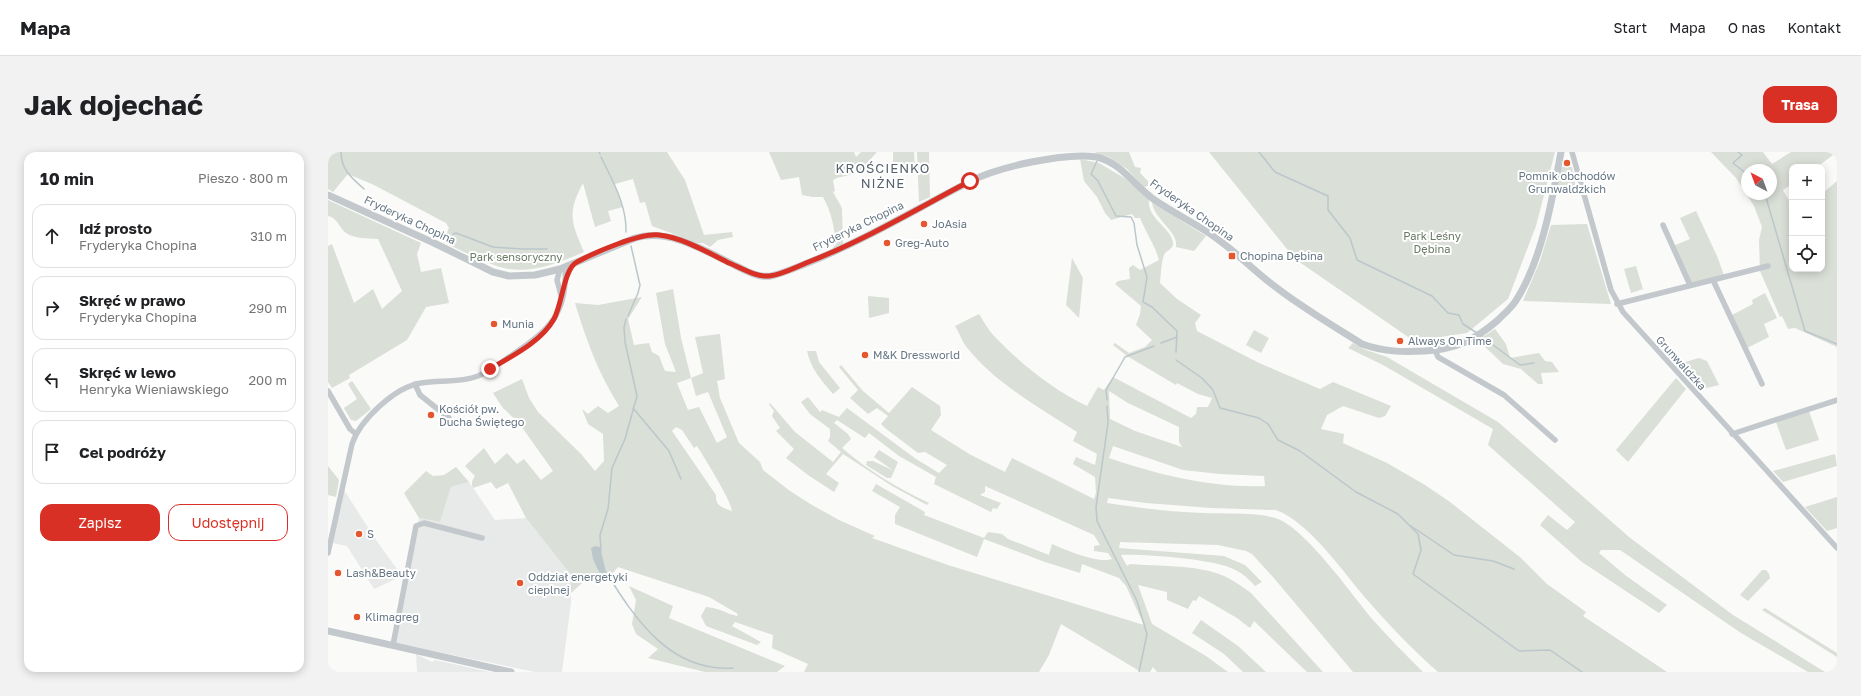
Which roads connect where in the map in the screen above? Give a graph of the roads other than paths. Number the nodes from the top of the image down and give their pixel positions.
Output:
1 (1561, 152) edge
2 (1572, 152) edge
3 (1087, 154) edge
4 (328, 194) edge
5 (1662, 225) dead end
6 (575, 262) junction
7 (1768, 266) dead end
8 (563, 268) junction
9 (545, 273) junction
10 (566, 277) junction
11 (557, 280) junction
12 (1713, 280) junction
13 (1690, 285) junction
14 (562, 299) junction
15 (1617, 304) junction
16 (1434, 351) junction
17 (416, 384) junction
18 (1762, 384) dead end
19 (328, 391) edge
20 (1837, 400) edge
21 (449, 418) dead end
22 (356, 434) junction
23 (1732, 434) junction
24 (1555, 440) dead end
25 (482, 538) dead end
26 (1837, 548) edge
27 (328, 553) edge
28 (328, 631) edge
29 (393, 645) junction
30 (510, 672) edge

1 - 16 street, Fryderyka Chopina
2 - 15 street, Grunwaldzka
3 - 6 street, Fryderyka Chopina
3 - 16 street, Fryderyka Chopina
4 - 9 street, Fryderyka Chopina
5 - 13 street
6 - 8 street, Fryderyka Chopina
6 - 10 street
7 - 12 street
8 - 9 street, Fryderyka Chopina
8 - 10 street
8 - 11 street
9 - 11 street
10 - 14 street
11 - 14 street
12 - 13 street
12 - 18 street
13 - 15 street
14 - 17 street
15 - 23 street, Grunwaldzka
16 - 24 street
17 - 21 street
17 - 22 street
19 - 22 street
20 - 23 street
22 - 27 street
23 - 26 street, Grunwaldzka
25 - 29 street
28 - 29 street
29 - 30 street

